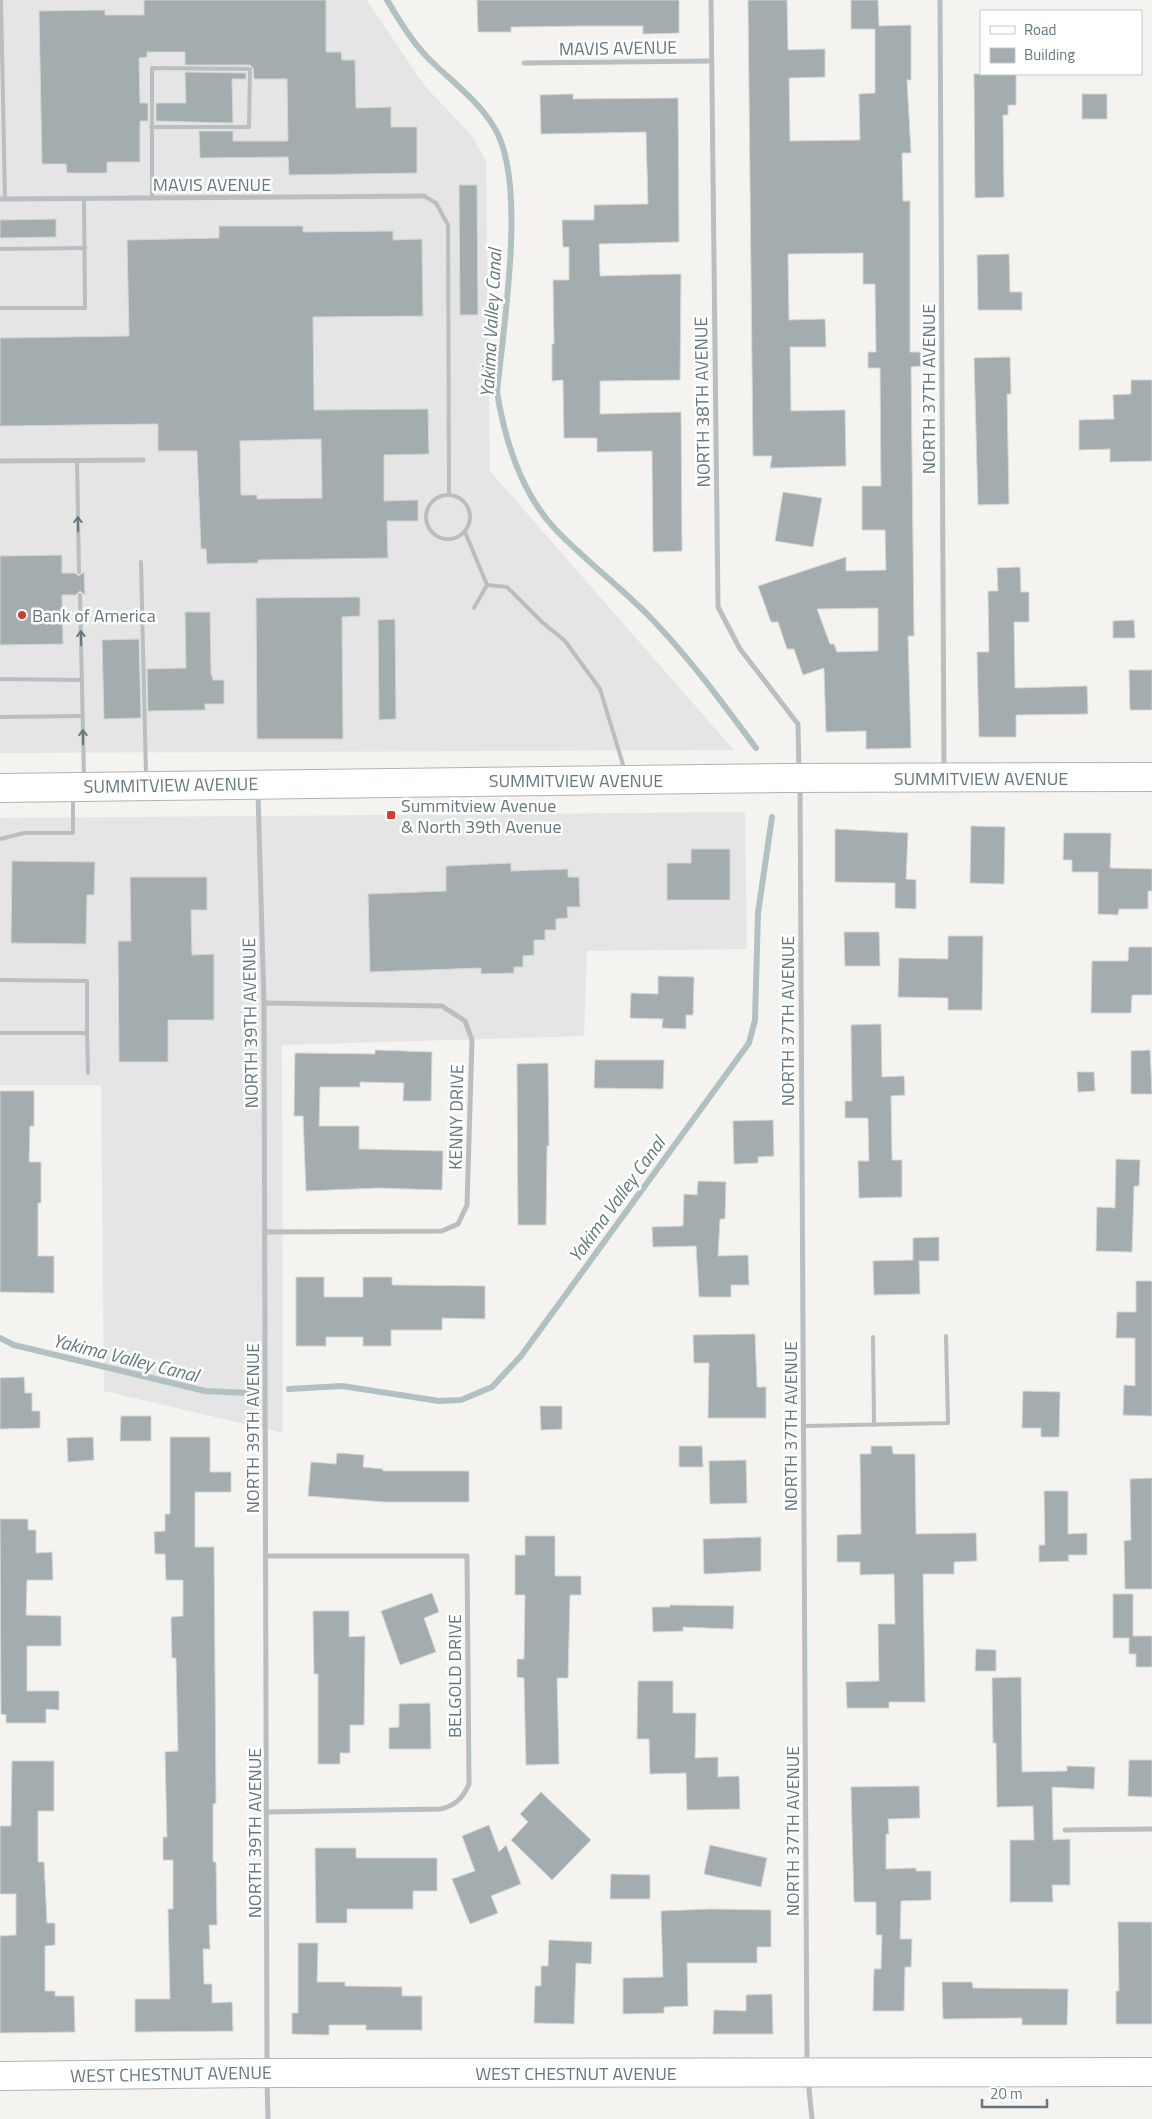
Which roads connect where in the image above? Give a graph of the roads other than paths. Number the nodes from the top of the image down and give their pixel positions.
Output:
1 (0, 0) edge
2 (711, 0) edge
3 (940, 0) edge
4 (711, 61) junction
5 (524, 63) dead end
6 (151, 128) junction
7 (424, 196) joint
8 (84, 198) junction
9 (152, 198) junction
10 (2, 199) edge
11 (84, 248) junction
12 (0, 249) edge
13 (0, 308) edge
14 (77, 460) junction
15 (143, 460) dead end
16 (0, 461) edge
17 (449, 495) junction
18 (465, 532) junction
19 (141, 562) dead end
20 (79, 572) dead end
21 (487, 585) junction
22 (80, 595) dead end
23 (474, 608) dead end
24 (0, 679) edge
25 (82, 680) junction
26 (82, 716) junction
27 (0, 717) edge
28 (1152, 777) edge
29 (800, 778) junction
30 (944, 779) junction
31 (628, 780) junction
32 (258, 783) junction
33 (147, 785) junction
34 (78, 786) junction
35 (0, 788) edge
36 (0, 839) edge
37 (0, 980) edge
38 (264, 1003) junction
39 (0, 1033) edge
40 (87, 1033) junction
41 (88, 1072) dead end
42 (265, 1232) junction
43 (946, 1336) dead end
44 (873, 1337) dead end
45 (874, 1424) junction
46 (804, 1426) junction
47 (266, 1556) junction
48 (268, 1812) junction
49 (1152, 1829) edge
50 (1065, 1830) dead end
51 (1152, 2072) edge
52 (267, 2073) junction
53 (808, 2073) junction
54 (0, 2076) edge
55 (268, 2119) edge
56 (812, 2119) edge

1 - 10 lane
2 - 4 street, NORTH 38TH AVENUE
3 - 30 street, NORTH 37TH AVENUE
4 - 5 street, MAVIS AVENUE
4 - 29 street, NORTH 38TH AVENUE
6 - 6 lane
6 - 9 lane
7 - 9 street, MAVIS AVENUE
7 - 17 lane
8 - 9 street, MAVIS AVENUE
8 - 10 street, MAVIS AVENUE
8 - 11 lane
11 - 12 lane
11 - 13 lane
14 - 15 street
14 - 16 street
20 -> 14 lane
17 - 18 lane
17 - 18 lane
18 - 21 lane
19 - 33 lane
21 - 23 lane
21 - 31 lane
25 -> 22 lane
24 - 25 lane
25 - 26 lane
26 - 27 lane
34 -> 26 lane
28 - 30 street, SUMMITVIEW AVENUE
29 - 30 street, SUMMITVIEW AVENUE
29 - 31 street, SUMMITVIEW AVENUE
29 - 46 street, NORTH 37TH AVENUE
31 - 32 street, SUMMITVIEW AVENUE
32 - 33 street, SUMMITVIEW AVENUE
32 - 38 street, NORTH 39TH AVENUE
33 - 34 street, SUMMITVIEW AVENUE
34 - 35 street, SUMMITVIEW AVENUE
34 - 36 lane
37 - 40 lane
38 - 42 street, NORTH 39TH AVENUE
38 - 42 street, KENNY DRIVE
39 - 40 lane
40 - 41 lane
42 - 47 street, NORTH 39TH AVENUE
43 - 45 lane
44 - 45 lane
45 - 46 lane
46 - 53 street, NORTH 37TH AVENUE
47 - 48 street, NORTH 39TH AVENUE
47 - 48 street, BELGOLD DRIVE
48 - 52 street, NORTH 39TH AVENUE
49 - 50 street
51 - 53 street, WEST CHESTNUT AVENUE
52 - 53 street, WEST CHESTNUT AVENUE
52 - 54 street, WEST CHESTNUT AVENUE
52 - 55 street, NORTH 39TH AVENUE
53 - 56 street, NORTH 37TH AVENUE

